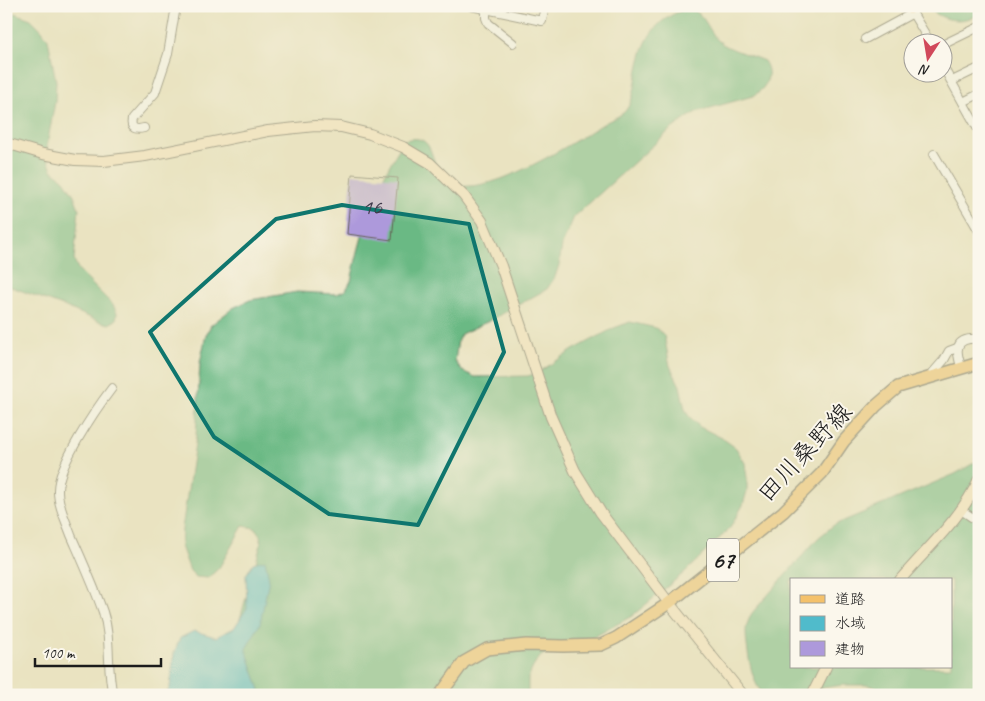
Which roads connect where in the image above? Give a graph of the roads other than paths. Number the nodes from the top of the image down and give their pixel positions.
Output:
1 (176, 6) edge
2 (471, 6) edge
3 (545, 6) edge
4 (486, 9) junction
5 (911, 9) edge
6 (979, 27) edge
7 (924, 32) edge
8 (865, 40) dead end
9 (952, 40) edge
10 (513, 43) dead end
11 (979, 68) edge
12 (952, 82) joint
13 (979, 94) edge
14 (963, 102) junction
15 (144, 128) dead end
16 (979, 131) edge
17 (6, 143) edge
18 (934, 154) dead end
19 (979, 231) edge
20 (979, 339) edge
21 (957, 348) junction
22 (979, 363) edge
23 (962, 369) junction
24 (927, 379) junction
25 (112, 388) dead end
26 (979, 479) edge
27 (961, 510) junction
28 (979, 522) edge
29 (902, 578) edge
30 (669, 603) junction
31 (826, 668) edge
32 (113, 695) edge
33 (440, 695) edge
34 (743, 695) edge
35 (812, 695) edge

1 - 15 street
2 - 4 street
3 - 4 street
4 - 10 street
5 - 7 street
5 - 8 street
6 - 9 street
11 - 12 street
12 - 14 street
13 - 14 street
14 - 16 street
17 - 30 street
18 - 19 street
20 - 21 street
21 - 23 street
21 - 24 street
22 - 23 main road, 田川桑野線 / 67
23 - 24 main road, 田川桑野線 / 67
24 - 30 main road, 田川桑野線 / 67
25 - 32 street
26 - 27 street
27 - 28 street
27 - 29 street
30 - 33 main road, 田川桑野線 / 67
30 - 34 street
31 - 35 street

